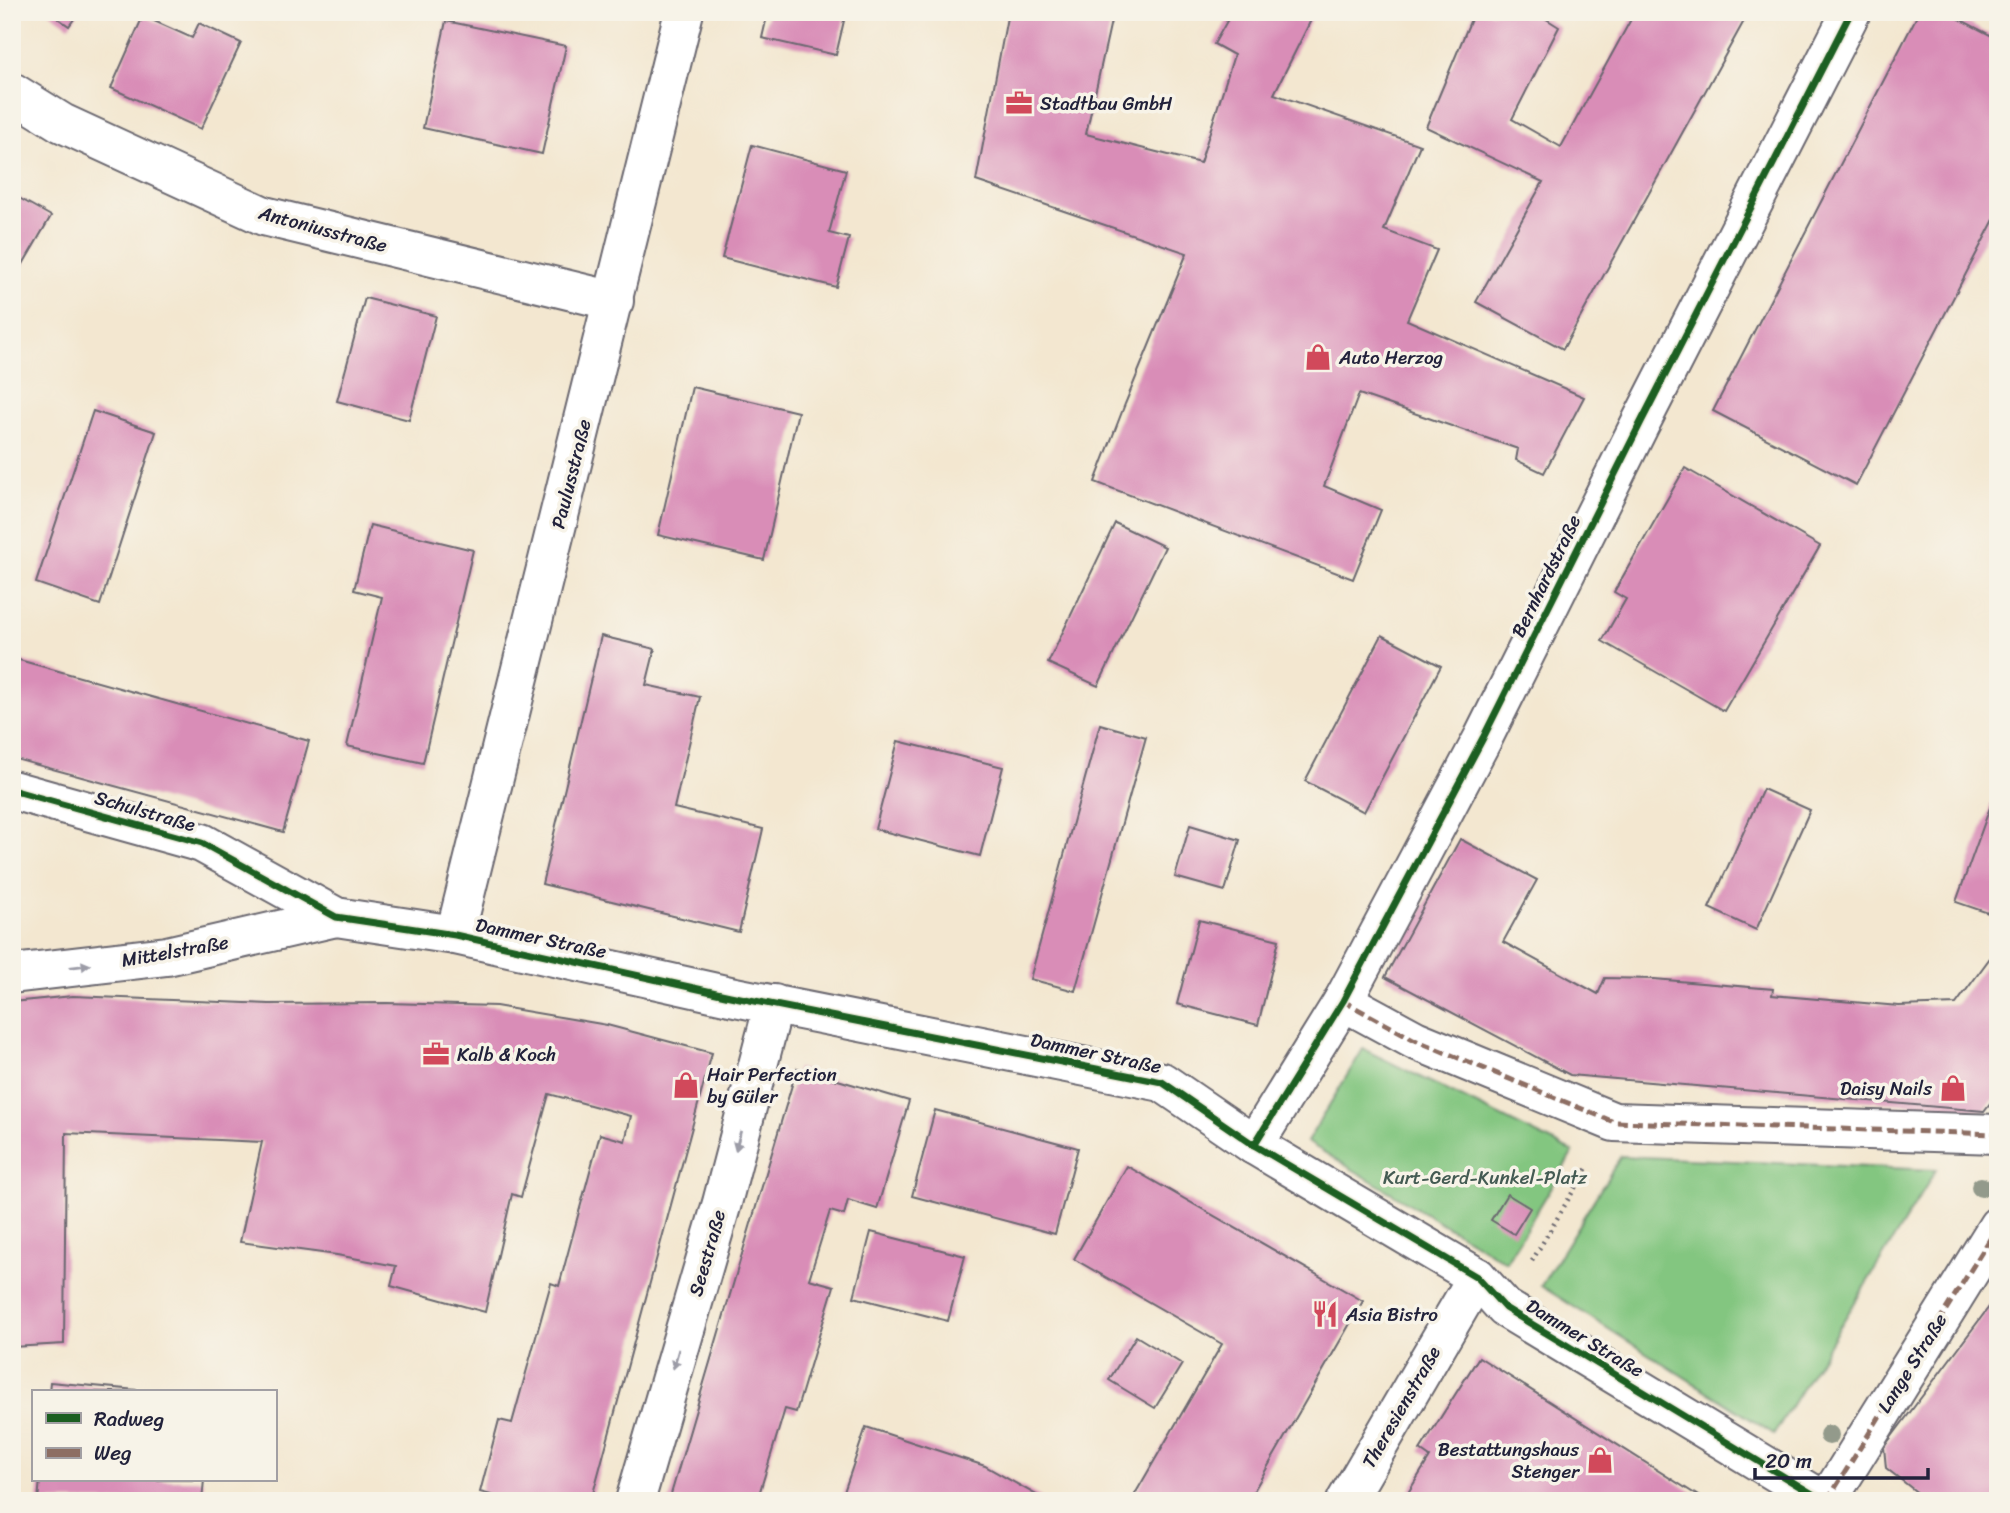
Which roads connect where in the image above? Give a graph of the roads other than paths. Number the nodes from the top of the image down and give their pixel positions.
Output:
1 (684, 12) edge
2 (1851, 12) edge
3 (12, 92) edge
4 (614, 301) junction
5 (12, 790) edge
6 (336, 917) junction
7 (455, 935) junction
8 (12, 974) edge
9 (1343, 1001) junction
10 (775, 1003) junction
11 (1998, 1134) edge
12 (1254, 1145) junction
13 (1998, 1226) edge
14 (1477, 1277) junction
15 (635, 1501) edge
16 (1346, 1501) edge
17 (1826, 1501) edge

1 - 4 street, Paulusstraße
2 - 9 street, Bernhardstraße
3 - 4 street, Antoniusstraße
4 - 7 street, Paulusstraße
5 - 6 street, Schulstraße
6 - 7 street, Dammer Straße
8 -> 6 street, Mittelstraße
7 - 10 street, Dammer Straße
9 - 11 street
9 - 12 street, Bernhardstraße
10 - 12 street, Dammer Straße
10 -> 15 street, Seestraße
12 - 14 street, Dammer Straße
13 - 17 street, Lange Straße
14 - 16 street, Theresienstraße
14 - 17 street, Dammer Straße

